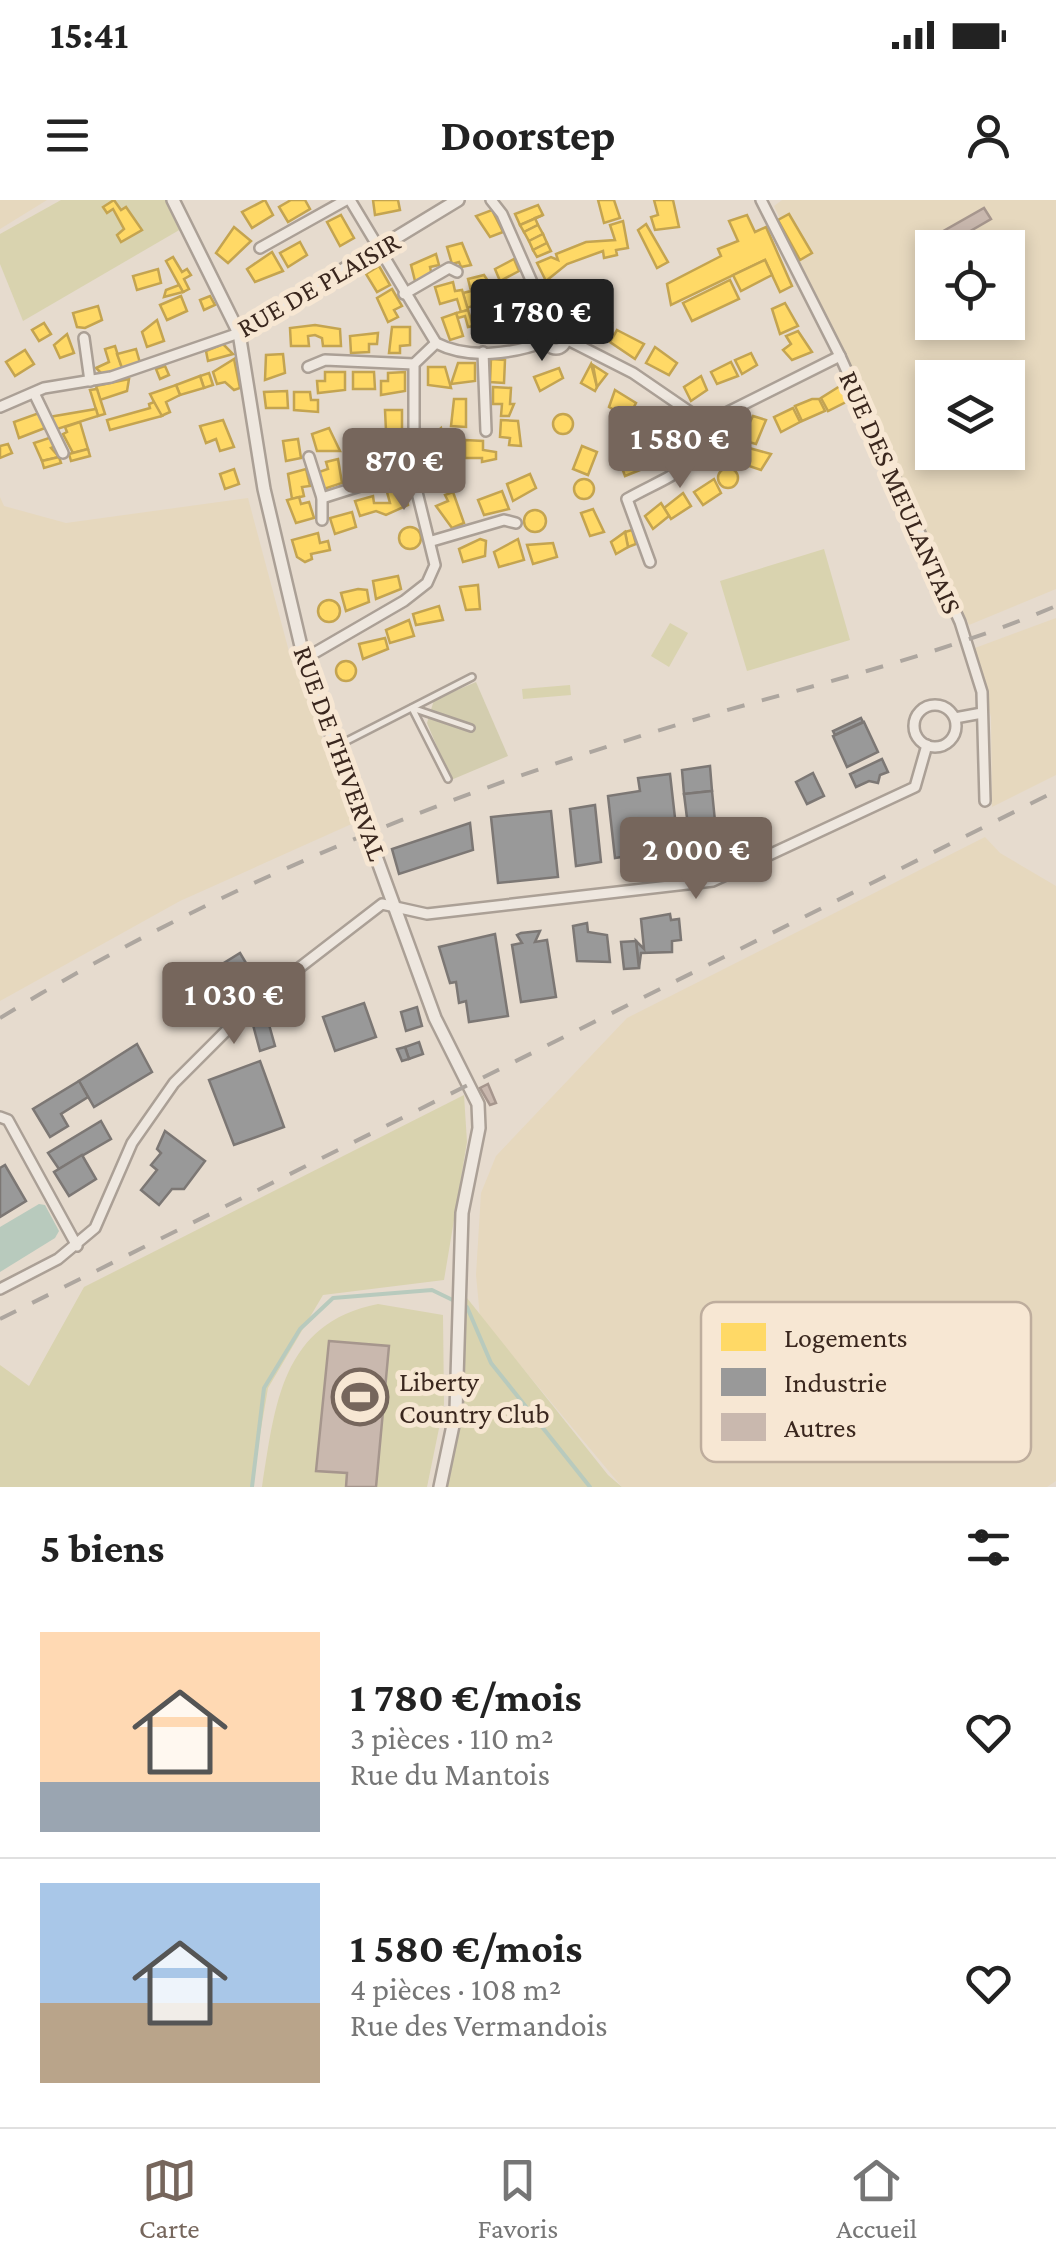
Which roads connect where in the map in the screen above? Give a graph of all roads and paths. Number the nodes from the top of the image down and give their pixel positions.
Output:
1 (173, 200) edge
2 (348, 200) edge
3 (458, 200) edge
4 (491, 200) edge
5 (761, 200) edge
6 (260, 248) dead end
7 (378, 250) junction
8 (457, 272) dead end
9 (404, 294) junction
10 (553, 330) junction
11 (239, 333) junction
12 (84, 338) dead end
13 (566, 339) junction
14 (547, 341) junction
15 (436, 343) junction
16 (483, 352) junction
17 (840, 356) junction
18 (414, 364) junction
19 (308, 367) dead end
20 (90, 381) junction
21 (34, 392) junction
22 (0, 407) edge
23 (706, 423) junction
24 (486, 430) dead end
25 (63, 454) dead end
26 (309, 457) dead end
27 (414, 469) junction
28 (322, 498) junction
29 (322, 520) dead end
30 (516, 522) dead end
31 (432, 541) junction
32 (650, 562) dead end
33 (304, 659) junction
34 (472, 678) dead end
35 (412, 708) junction
36 (982, 712) junction
37 (954, 718) junction
38 (471, 728) dead end
39 (928, 745) junction
40 (337, 746) junction
41 (448, 779) dead end
42 (985, 801) dead end
43 (394, 906) junction
44 (0, 1117) edge
45 (77, 1246) junction
46 (0, 1289) edge
47 (440, 1487) edge

1 - 11 street, RUE DE THIVERVAL
2 - 6 street
2 - 7 street
3 - 7 street, RUE DE PLAISIR
4 - 10 street
5 - 17 street, RUE DES MEULANTAIS
7 - 9 street
7 - 11 street, RUE DE PLAISIR
8 - 9 street
9 - 15 street
10 - 13 street
10 - 14 street
11 - 20 street, RUE DE PLAISIR
11 - 33 street, RUE DE THIVERVAL
12 - 20 street
13 - 14 street
13 - 23 street
14 - 16 street
15 - 16 street
15 - 18 street
16 - 24 street
17 - 23 street
17 - 36 street, RUE DES MEULANTAIS
18 - 19 street
18 - 27 street
20 - 21 street, RUE DE PLAISIR
21 - 22 street, RUE DE PLAISIR
21 - 25 street
23 - 32 street
26 - 28 street
27 - 28 street
27 - 31 street
28 - 29 street
30 - 31 street
31 - 33 street
33 - 40 street, RUE DE THIVERVAL
34 - 35 lane
35 - 38 lane
35 - 40 lane
35 - 41 lane
36 - 37 street
36 - 42 street, RUE DES MEULANTAIS
37 - 39 street
37 - 39 street
39 - 43 street
40 - 43 street, RUE DE THIVERVAL
43 - 45 street
43 - 47 street, RUE DE THIVERVAL
44 - 45 street
45 - 46 street

